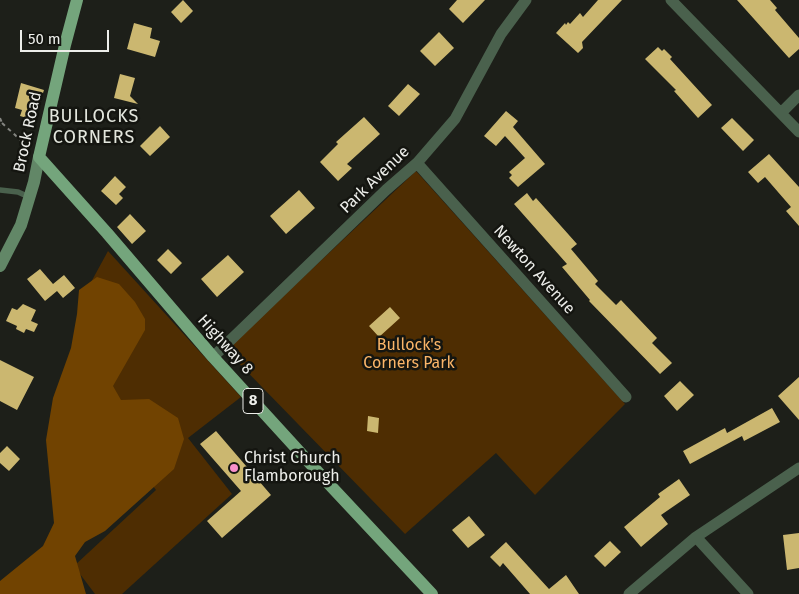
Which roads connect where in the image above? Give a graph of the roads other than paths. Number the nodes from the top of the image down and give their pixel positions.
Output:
1 (76, 0) edge
2 (526, 0) edge
3 (670, 0) edge
4 (799, 95) edge
5 (781, 112) junction
6 (799, 132) edge
7 (39, 157) junction
8 (416, 163) junction
9 (0, 190) edge
10 (30, 198) junction
11 (0, 266) edge
12 (213, 356) junction
13 (626, 397) dead end
14 (799, 468) edge
15 (696, 537) junction
16 (432, 594) edge
17 (629, 594) edge
18 (748, 594) edge

1 - 7 main road, Brock Road
2 - 8 street, Park Avenue
3 - 5 street
4 - 5 street
5 - 6 street
7 - 10 main road, Brock Road
7 - 12 main road, Highway 8 / 8
8 - 12 street, Park Avenue
8 - 13 street, Newton Avenue
9 - 10 lane
10 - 11 main road, Brock Road
12 - 16 main road, Highway 8 / 8
14 - 15 street
15 - 17 street
15 - 18 street

